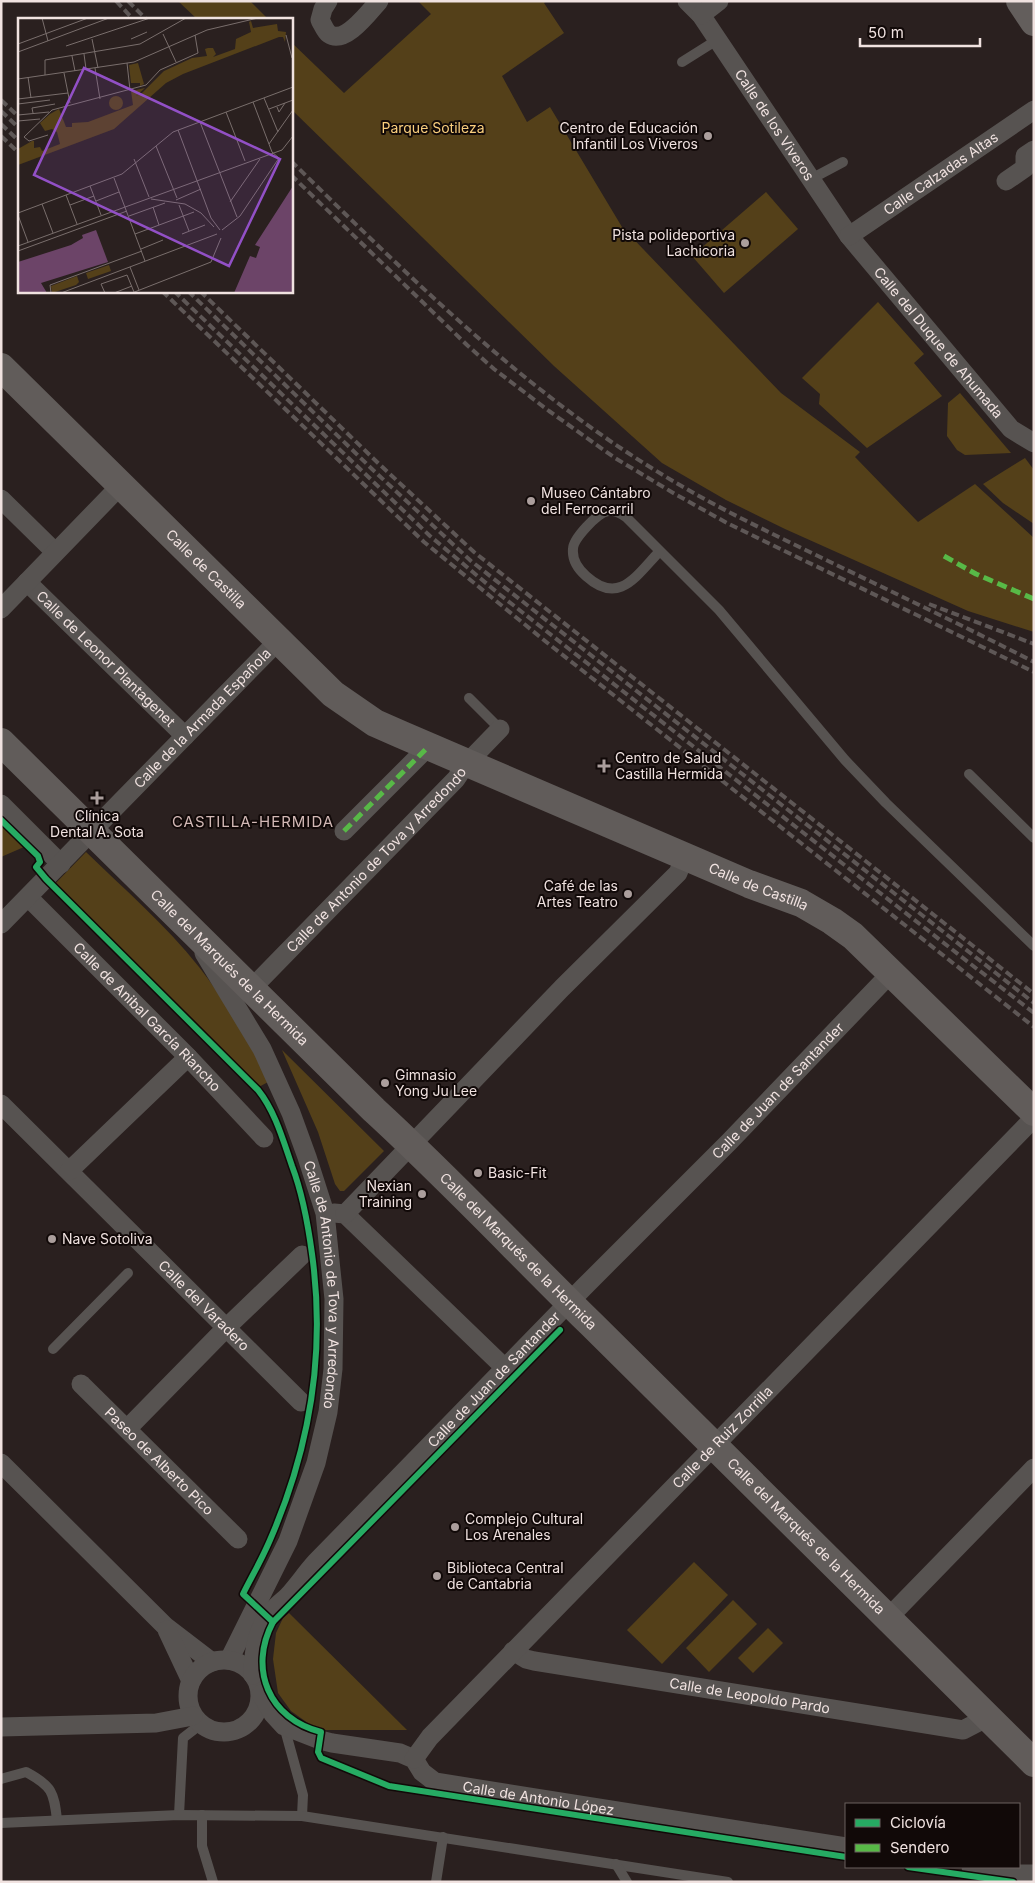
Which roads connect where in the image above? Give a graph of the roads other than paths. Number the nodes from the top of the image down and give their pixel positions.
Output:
1 (328, 1) edge
2 (379, 1) edge
3 (687, 1) edge
4 (719, 1) edge
5 (701, 15) junction
6 (717, 40) junction
7 (682, 62) dead end
8 (1034, 110) edge
9 (1034, 150) edge
10 (843, 162) dead end
11 (811, 179) junction
12 (1006, 182) dead end
13 (849, 236) junction
14 (1, 367) edge
15 (1034, 443) edge
16 (120, 486) junction
17 (1, 499) edge
18 (55, 552) junction
19 (659, 552) junction
20 (27, 582) junction
21 (1, 608) edge
22 (278, 641) junction
23 (469, 698) dead end
24 (500, 729) joint
25 (185, 736) junction
26 (1, 742) edge
27 (428, 746) junction
28 (466, 764) junction
29 (969, 774) dead end
30 (1, 804) edge
31 (93, 831) junction
32 (344, 831) dead end
33 (1034, 838) edge
34 (684, 856) junction
35 (61, 864) junction
36 (28, 897) junction
37 (182, 921) junction
38 (1, 924) edge
39 (1034, 946) edge
40 (891, 973) junction
41 (251, 988) junction
42 (188, 1057) junction
43 (1, 1104) edge
44 (1034, 1112) edge
45 (1034, 1118) edge
46 (264, 1138) dead end
47 (412, 1145) junction
48 (69, 1172) junction
49 (325, 1213) junction
50 (345, 1214) junction
51 (302, 1256) dead end
52 (128, 1273) dead end
53 (569, 1302) junction
54 (227, 1327) junction
55 (53, 1349) dead end
56 (506, 1368) junction
57 (81, 1384) dead end
58 (301, 1402) dead end
59 (127, 1429) junction
60 (715, 1444) junction
61 (1, 1463) edge
62 (1034, 1468) edge
63 (238, 1539) dead end
64 (896, 1609) junction
65 (165, 1626) junction
66 (513, 1651) junction
67 (221, 1661) junction
68 (253, 1675) junction
69 (190, 1681) junction
70 (261, 1694) junction
71 (988, 1717) junction
72 (197, 1720) junction
73 (284, 1726) junction
74 (1, 1727) edge
75 (414, 1759) junction
76 (1034, 1763) edge
77 (1, 1779) edge
78 (202, 1814) junction
79 (179, 1815) junction
80 (302, 1816) junction
81 (57, 1820) junction
82 (1, 1823) edge
83 (443, 1837) junction
84 (845, 1847) edge
85 (616, 1864) junction
86 (978, 1868) edge
87 (1034, 1874) edge
88 (213, 1882) edge
89 (436, 1882) edge
90 (627, 1882) edge
91 (728, 1882) edge

1 - 2 street
3 - 5 street, Calle de los Viveros
4 - 5 street
5 - 6 street, Calle de los Viveros
6 - 7 lane
6 - 11 street, Calle de los Viveros
8 - 13 street, Calle Calzadas Altas
9 - 12 street
10 - 11 lane
11 - 13 street, Calle de los Viveros
13 - 15 street, Calle del Duque de Ahumada
14 - 16 main road, Calle de Castilla
16 - 18 street
16 - 22 main road, Calle de Castilla
17 - 18 street
18 - 20 street
19 - 19 lane
19 - 39 lane
20 - 21 street
20 - 25 street, Calle de Leonor Plantagenet
22 - 25 street, Calle de la Armada Española
22 - 27 main road, Calle de Castilla
23 - 24 lane
24 - 28 street, Calle de Antonio de Tova y Arredondo
25 - 31 street, Calle de la Armada Española
26 - 31 main road, Calle del Marqués de la Hermida
27 - 28 main road, Calle de Castilla
27 - 32 street
28 - 34 main road, Calle de Castilla
28 - 41 street, Calle de Antonio de Tova y Arredondo
29 - 33 lane
30 - 35 street
31 - 35 street, Calle de la Armada Española
31 - 37 main road, Calle del Marqués de la Hermida
34 - 40 main road, Calle de Castilla
34 - 47 street
35 - 36 street, Calle de la Armada Española
36 - 38 street, Calle de la Armada Española
36 - 42 street, Calle de Anibal García Riancho
37 - 41 main road, Calle del Marqués de la Hermida
37 - 49 street, Calle de Antonio de Tova y Arredondo
40 - 44 main road, Calle de Castilla
40 - 53 street, Calle de Juan de Santander
41 - 47 main road, Calle del Marqués de la Hermida
42 - 46 street, Calle de Anibal García Riancho
42 - 48 street
43 - 48 street, Calle del Varadero
45 - 60 street, Calle de Ruiz Zorrilla
47 - 50 street
47 - 53 main road, Calle del Marqués de la Hermida
48 - 54 street, Calle del Varadero
49 - 50 street
49 - 67 street, Calle de Antonio de Tova y Arredondo
50 - 56 street
51 - 54 street
52 - 55 lane
53 - 56 street, Calle de Juan de Santander
53 - 60 main road, Calle del Marqués de la Hermida
54 - 58 street, Calle del Varadero
54 - 59 street
56 - 68 street, Calle de Juan de Santander
57 - 59 street, Paseo de Alberto Pico
59 - 63 street, Paseo de Alberto Pico
60 - 64 main road, Calle del Marqués de la Hermida
60 - 66 street, Calle de Ruiz Zorrilla
61 - 65 street
62 - 64 street
64 - 71 main road, Calle del Marqués de la Hermida
65 - 67 street
65 - 69 street
66 - 71 street, Calle de Leopoldo Pardo
66 - 75 street, Calle de Ruiz Zorrilla
67 - 68 street
67 - 69 street
68 - 70 street
69 - 72 street
70 - 72 street
70 - 73 street
71 - 76 main road, Calle del Marqués de la Hermida
72 - 74 street
72 - 79 lane
73 - 75 street
73 - 80 lane
75 - 84 street, Calle de Antonio López
77 - 81 lane
78 - 79 lane
78 - 80 lane
78 - 88 lane
79 - 81 lane
80 - 83 lane
81 - 82 lane
83 - 85 lane
83 - 89 lane
85 - 90 lane
85 - 91 lane
86 - 87 street

